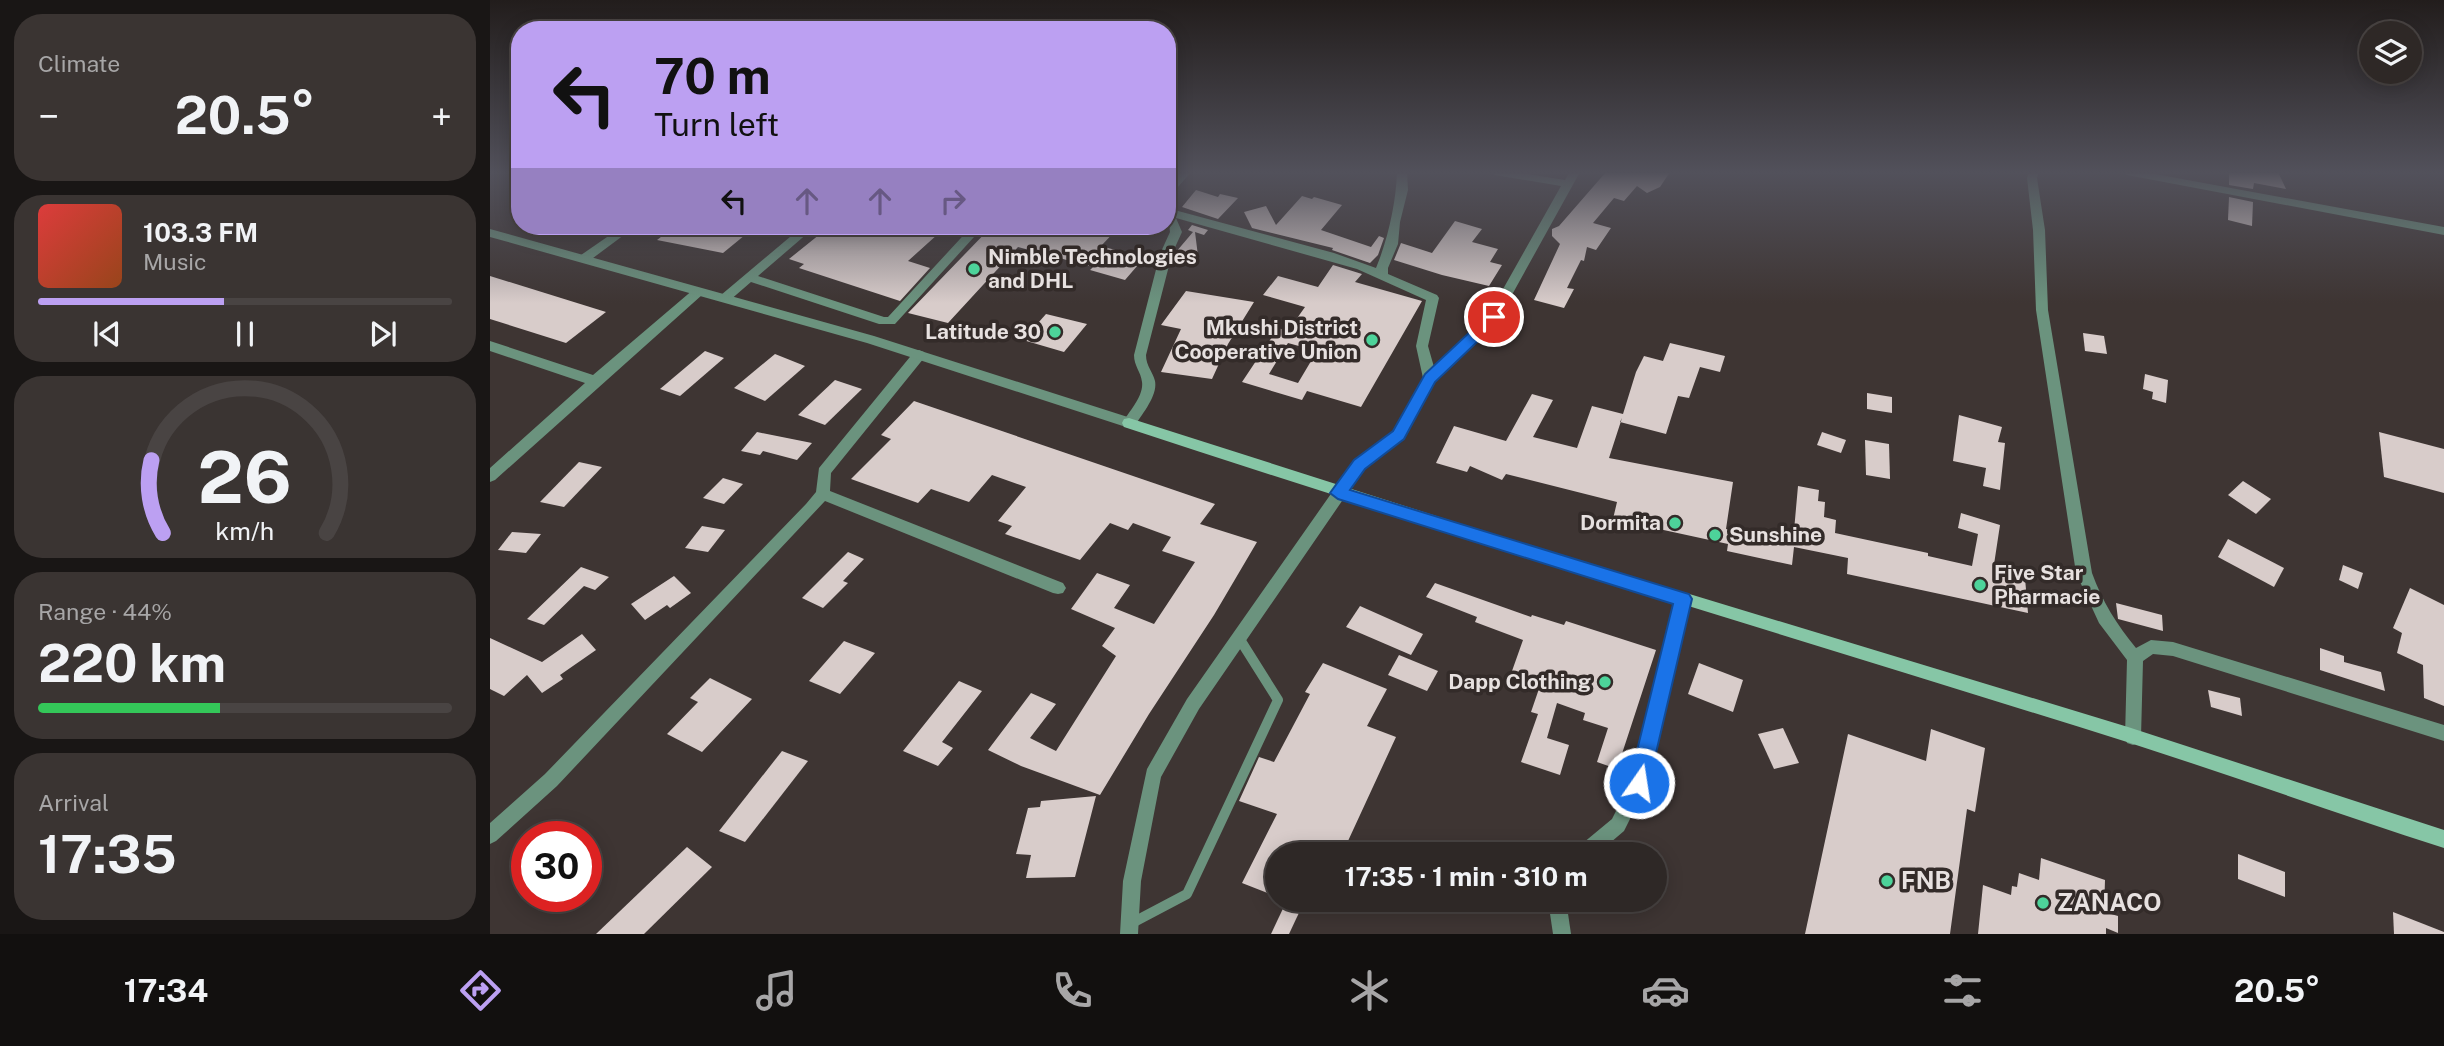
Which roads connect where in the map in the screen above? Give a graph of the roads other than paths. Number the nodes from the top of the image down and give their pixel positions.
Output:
1 (1177, 216) edge
2 (1396, 216) edge
3 (1550, 216) edge
4 (2037, 216) edge
5 (2361, 216) edge
6 (2444, 231) edge
7 (490, 233) edge
8 (617, 235) edge
9 (799, 235) edge
10 (970, 235) edge
11 (1175, 235) edge
12 (585, 258) junction
13 (1382, 276) junction
14 (748, 277) junction
15 (698, 292) junction
16 (725, 298) junction
17 (490, 346) edge
18 (919, 355) junction
19 (1430, 378) junction
20 (595, 381) junction
21 (1129, 423) junction
22 (490, 477) edge
23 (1338, 493) junction
24 (823, 494) junction
25 (1058, 588) dead end
26 (1683, 599) junction
27 (1239, 638) junction
28 (2134, 658) junction
29 (2444, 733) edge
30 (2133, 737) junction
31 (490, 835) edge
32 (2444, 839) edge
33 (1597, 842) edge
34 (1559, 912) edge
35 (1129, 929) edge
36 (1562, 934) edge

1 - 13 street
2 - 13 street
3 - 19 street
4 - 28 street
5 - 6 street
7 - 12 street
8 - 12 street
9 - 14 street
10 - 14 street
11 - 21 street
12 - 15 street
13 - 19 street
14 - 16 street
15 - 16 street
15 - 20 street
16 - 18 street
17 - 20 street
18 - 21 street
18 - 24 street
19 - 23 street
20 - 22 street
21 - 23 main road
23 - 26 main road
23 - 27 street
24 - 25 street
24 - 31 street
26 - 30 main road
26 - 33 street
27 - 35 street
27 - 35 lane
28 - 29 street
28 - 30 street
30 - 32 main road
34 - 36 street

